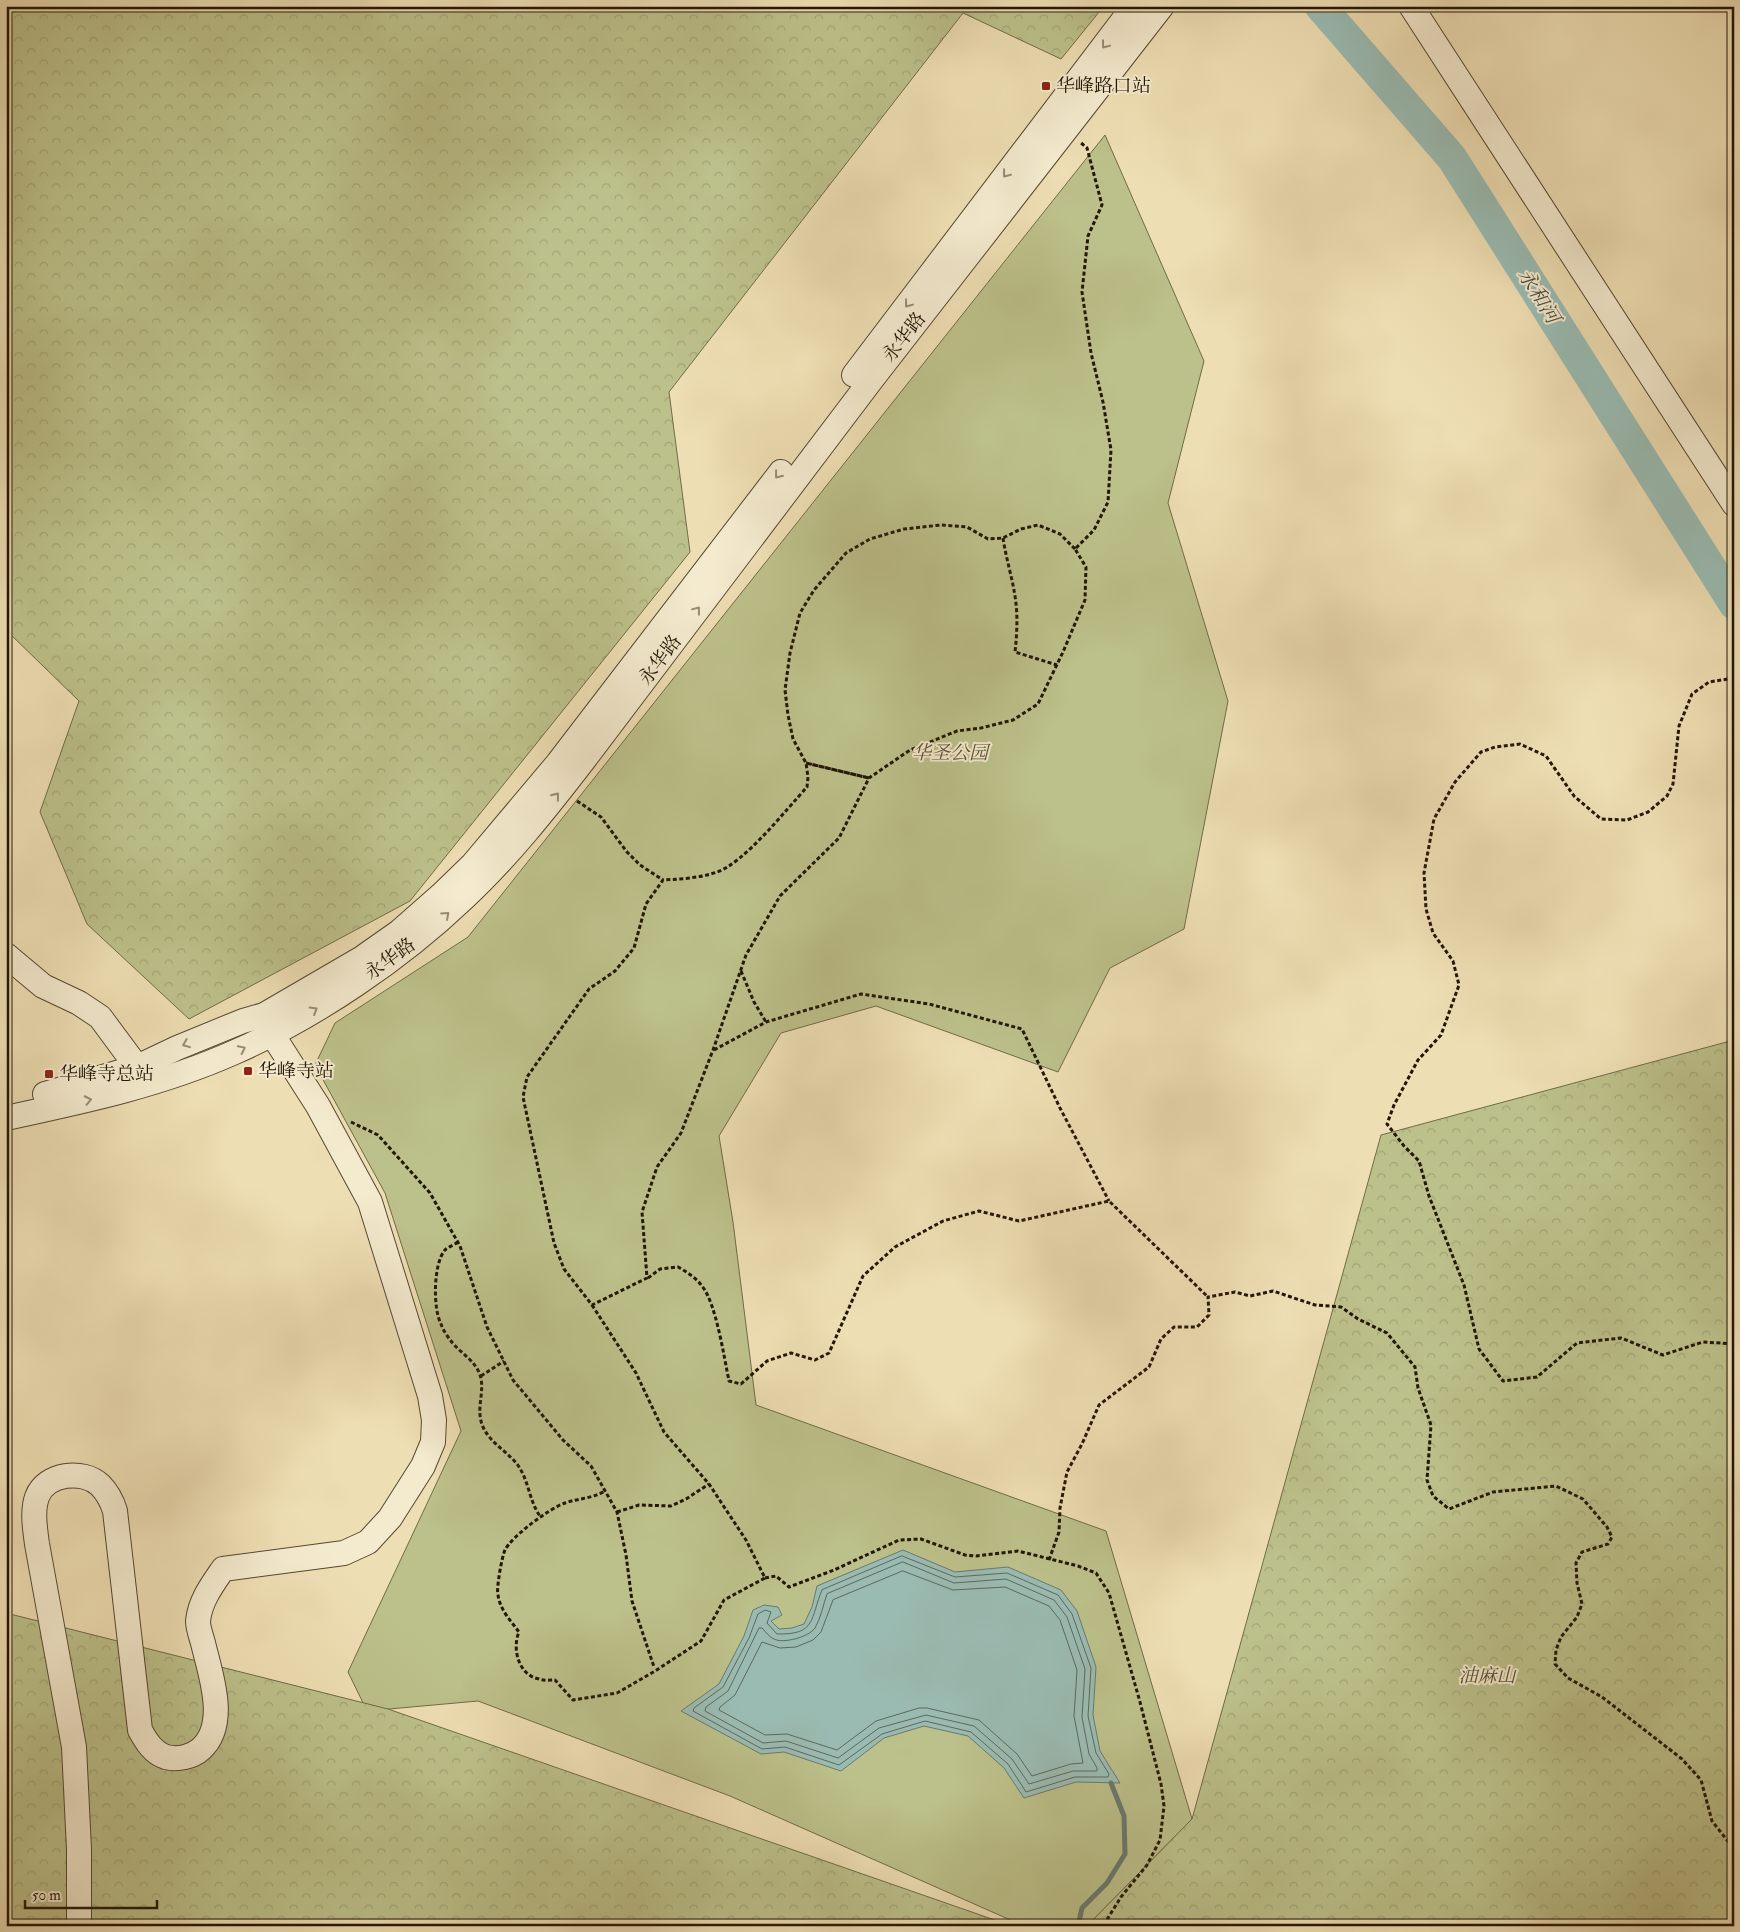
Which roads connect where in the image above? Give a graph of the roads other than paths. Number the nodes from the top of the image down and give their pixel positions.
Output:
1 (1134, 6) edge
2 (1162, 6) edge
3 (1411, 6) edge
4 (1734, 504) edge
5 (6, 955) edge
6 (268, 1025) junction
7 (137, 1067) junction
8 (6, 1101) edge
9 (6, 1118) edge
10 (78, 1926) edge

1 -> 6 street, 永华路
6 -> 2 street, 永华路
3 - 4 street
5 - 7 street
6 -> 7 street, 永华路
9 -> 6 street, 永华路
6 - 10 street
7 - 8 street, 永华路

